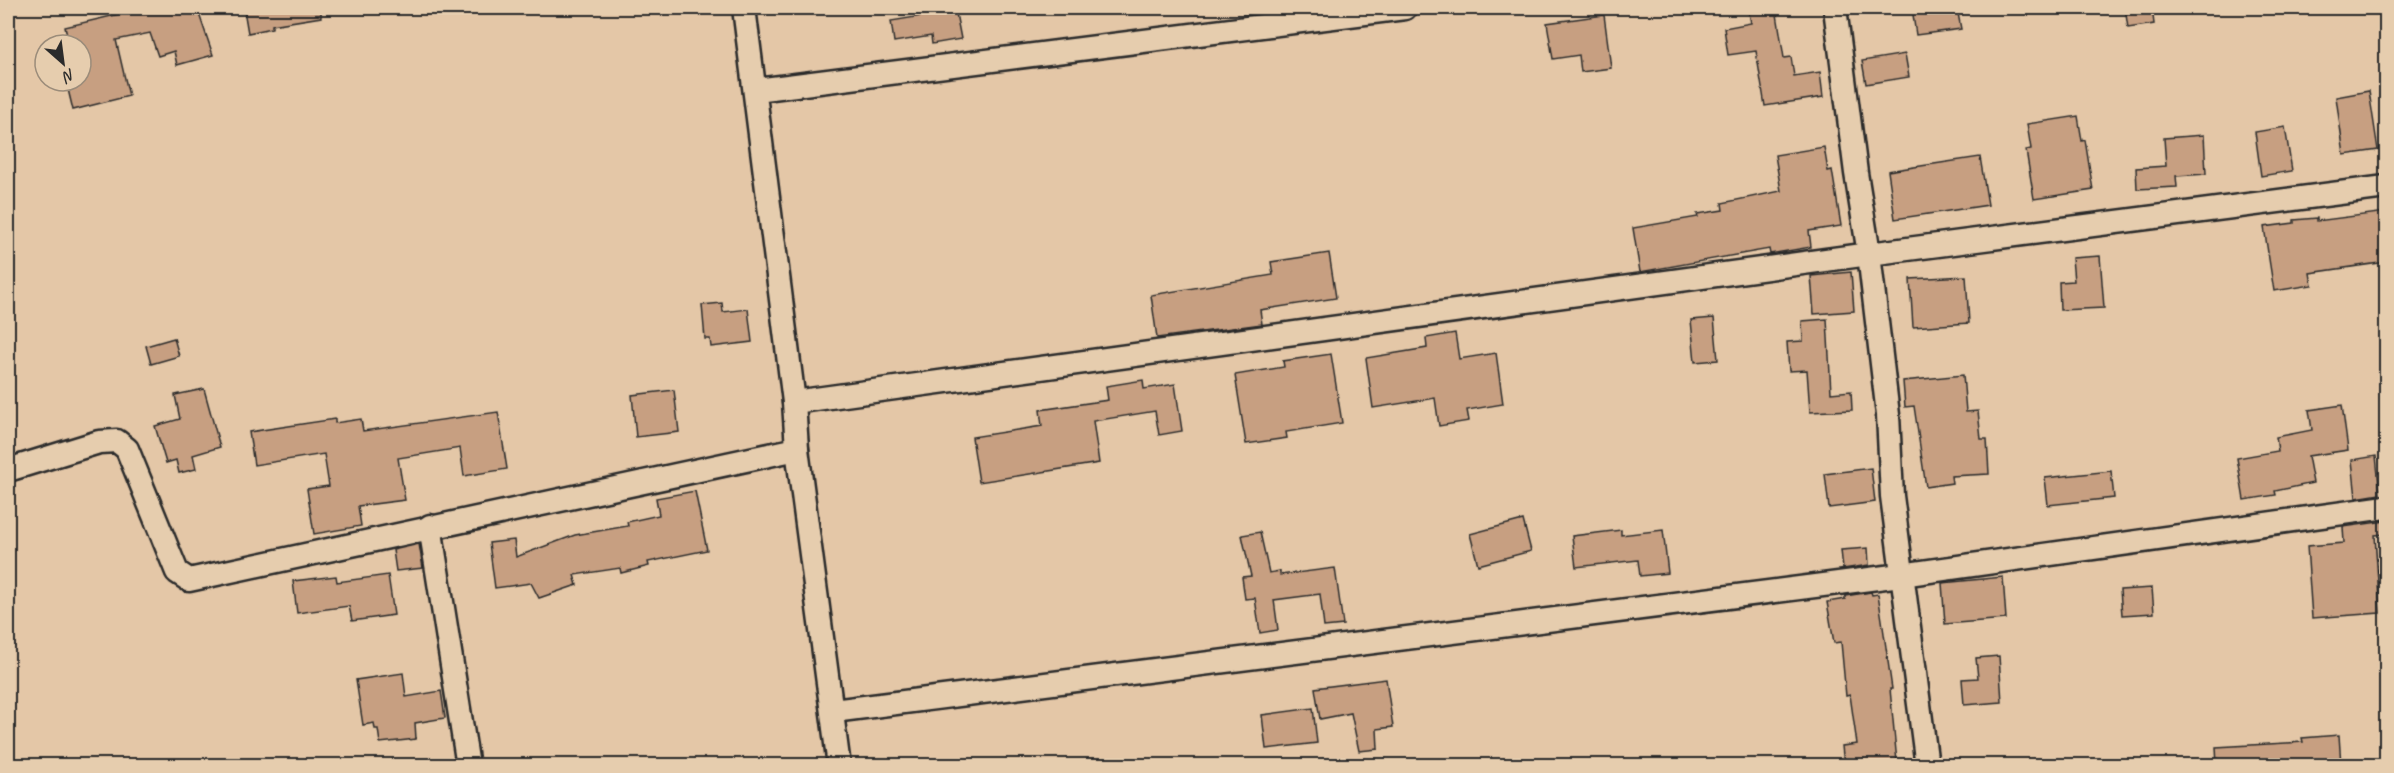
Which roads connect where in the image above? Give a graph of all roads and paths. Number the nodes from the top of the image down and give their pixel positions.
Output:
1 (744, 8) edge
2 (1405, 8) edge
3 (1835, 8) edge
4 (756, 90) junction
5 (2386, 187) edge
6 (1869, 254) junction
7 (794, 402) junction
8 (797, 449) junction
9 (8, 470) edge
10 (2386, 507) edge
11 (430, 526) junction
12 (1901, 575) junction
13 (833, 711) junction
14 (468, 765) edge
15 (839, 765) edge
16 (1927, 765) edge

1 - 4 street
2 - 4 street
3 - 6 street
4 - 7 street
5 - 6 street
6 - 7 street
6 - 12 street
7 - 8 street
8 - 11 street
8 - 13 street
9 - 11 street
10 - 12 street
11 - 14 street
12 - 13 street
12 - 16 street
13 - 15 street

